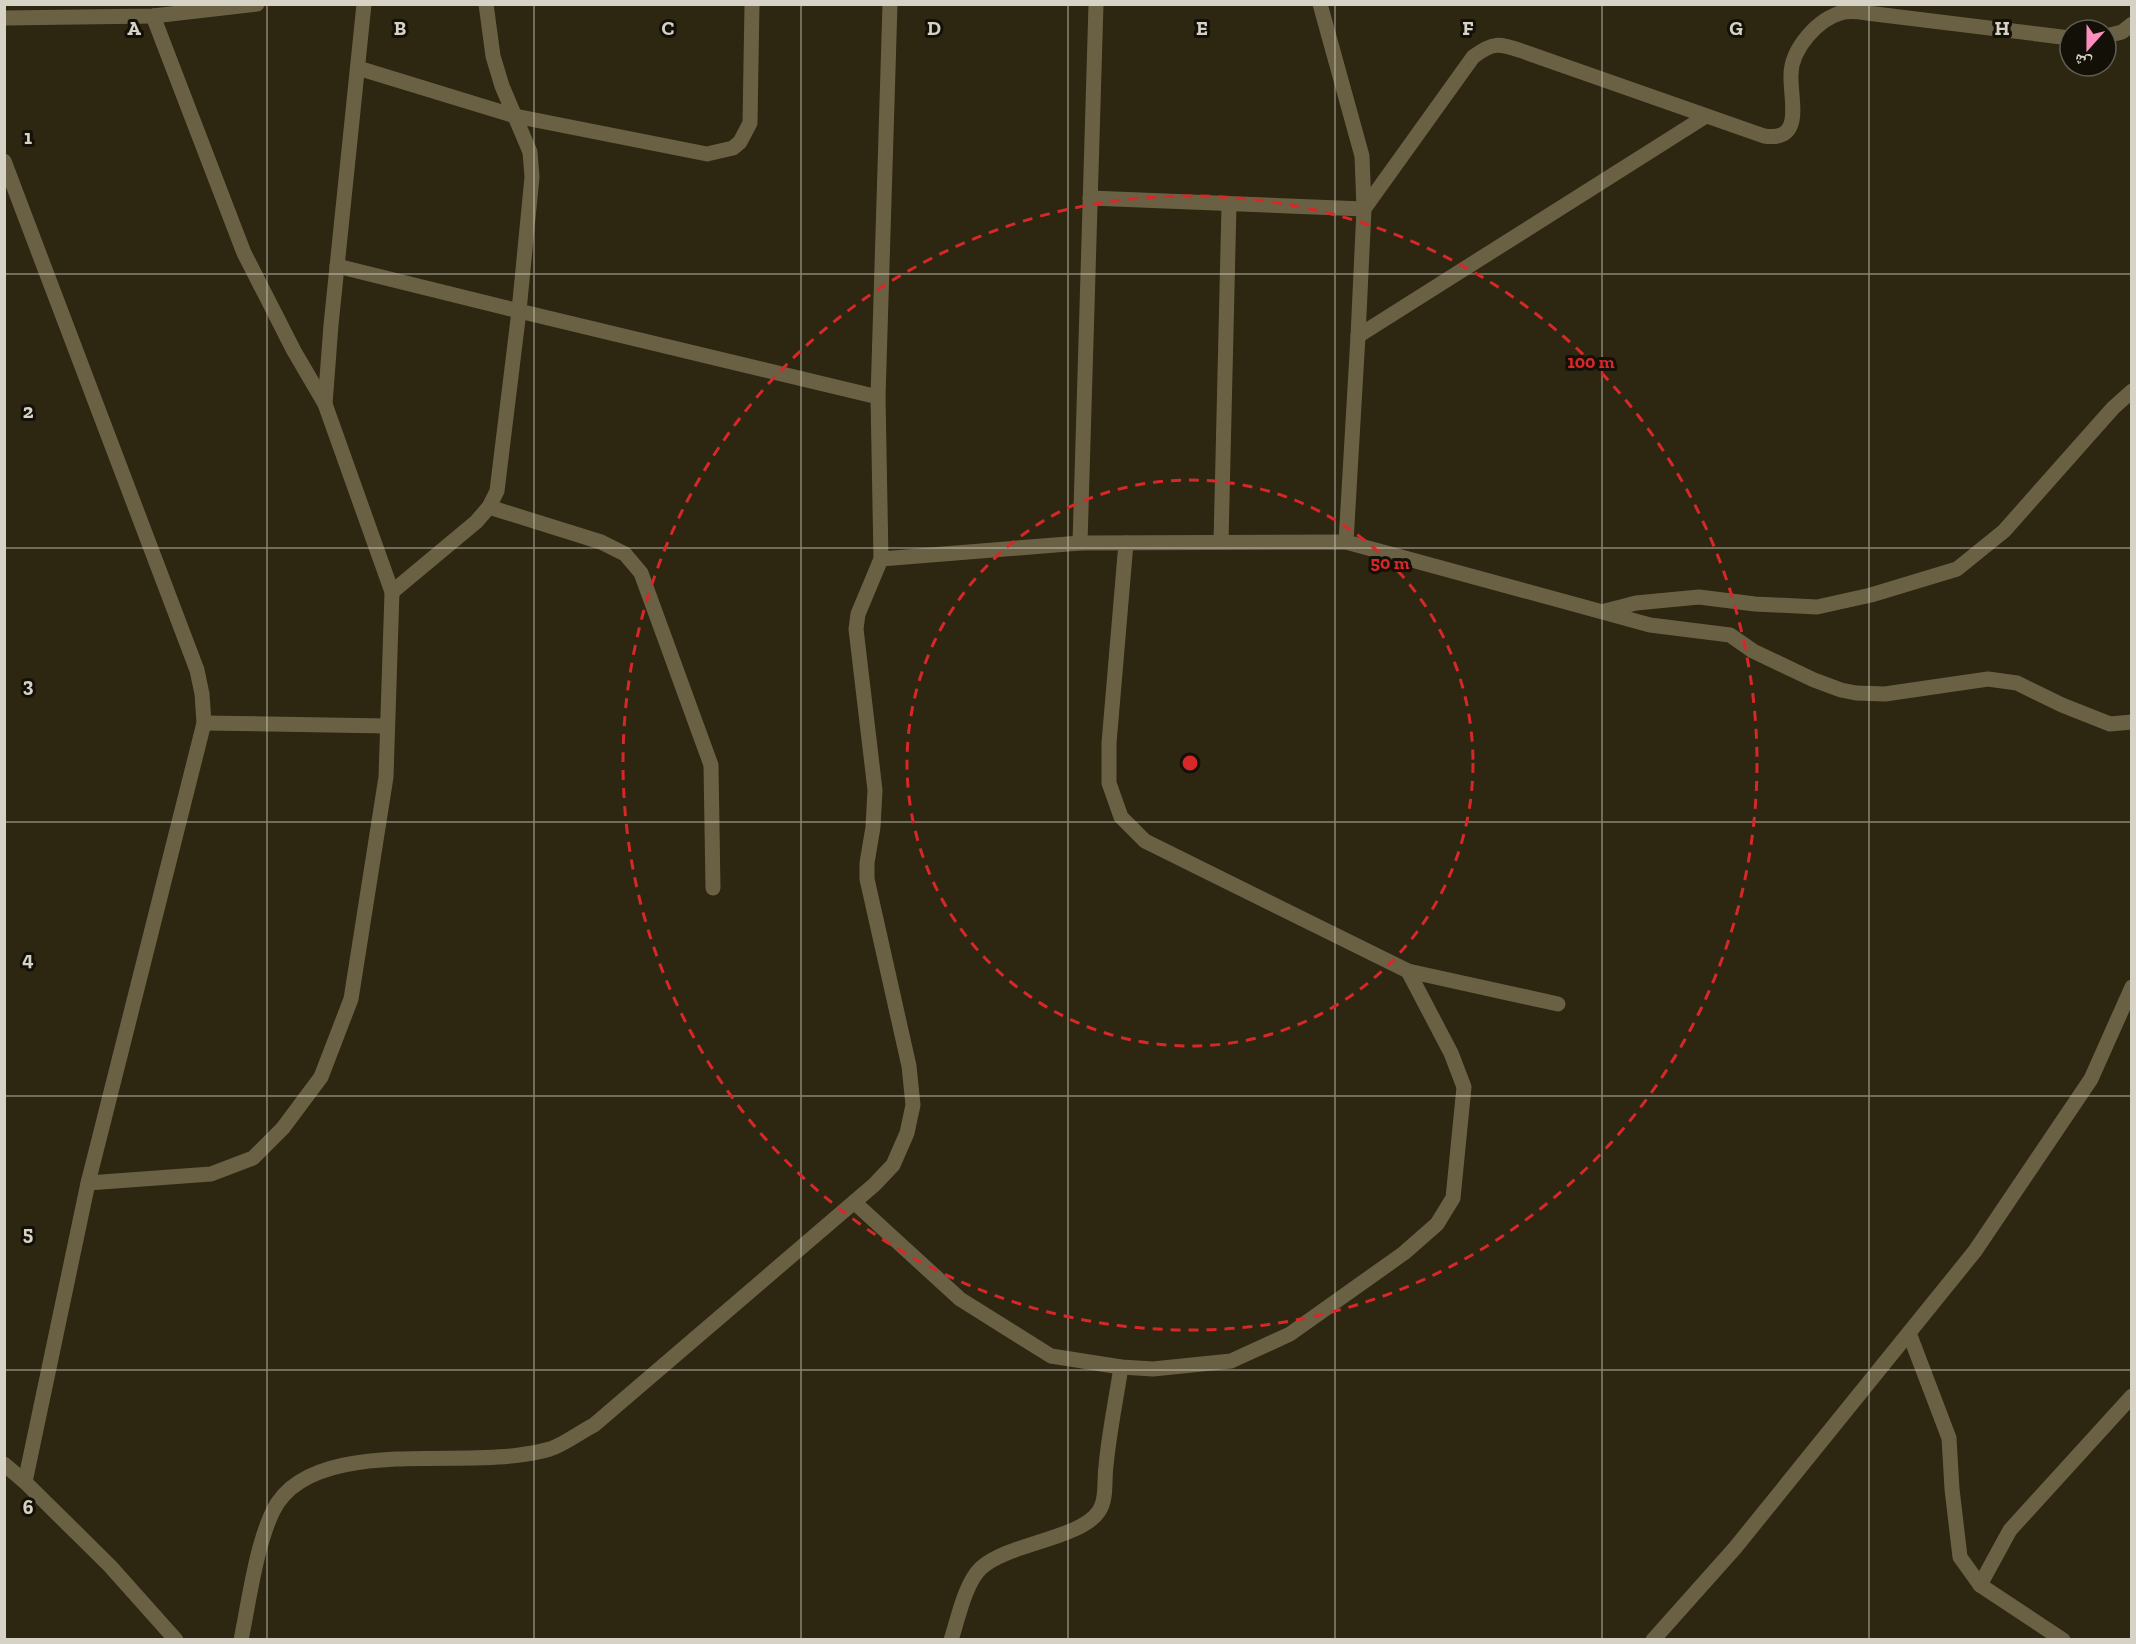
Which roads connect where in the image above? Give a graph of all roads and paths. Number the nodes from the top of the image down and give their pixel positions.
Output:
1 (257, 4) edge
2 (364, 4) edge
3 (486, 4) edge
4 (752, 4) edge
5 (890, 4) edge
6 (1096, 4) edge
7 (1320, 4) edge
8 (153, 16) junction
9 (4, 18) edge
10 (2132, 24) edge
11 (2118, 33) edge
12 (2058, 37) edge
13 (358, 68) junction
14 (515, 116) junction
15 (1706, 116) junction
16 (4, 161) edge
17 (1090, 198) junction
18 (1229, 205) junction
19 (1364, 209) junction
20 (338, 266) junction
21 (519, 311) junction
22 (1358, 336) junction
23 (2132, 391) edge
24 (878, 397) junction
25 (325, 404) junction
26 (489, 507) junction
27 (1221, 542) junction
28 (1346, 542) junction
29 (1080, 543) junction
30 (1126, 543) junction
31 (881, 560) junction
32 (392, 592) junction
33 (1602, 612) junction
34 (2132, 722) edge
35 (204, 723) junction
36 (387, 726) junction
37 (713, 888) dead end
38 (1408, 970) junction
39 (2132, 987) edge
40 (1558, 1004) dead end
41 (88, 1183) junction
42 (854, 1202) junction
43 (1909, 1333) junction
44 (1120, 1367) junction
45 (2132, 1396) edge
46 (4, 1464) edge
47 (25, 1482) junction
48 (1980, 1585) junction
49 (176, 1640) edge
50 (242, 1640) edge
51 (951, 1640) edge
52 (1653, 1640) edge
53 (2063, 1640) edge

1 - 8 street
2 - 13 street
3 - 14 street
4 - 14 street
5 - 24 street
6 - 17 street
7 - 19 street
8 - 9 street
8 - 25 street
10 - 11 street
12 - 15 street
13 - 14 street
13 - 20 street
14 - 21 street
15 - 19 street
15 - 22 street
16 - 35 street
17 - 18 street
17 - 29 street
18 - 19 street
18 - 27 street
19 - 22 street
20 - 21 street
20 - 25 street
21 - 24 street
21 - 26 street
22 - 28 street
23 - 33 street
24 - 31 street
25 - 32 street
26 - 32 street
26 - 37 street
27 - 28 street
27 - 30 street
28 - 33 street
29 - 30 street
29 - 31 street
30 - 38 street
31 - 42 street
32 - 36 street
33 - 34 street
35 - 36 street
35 - 41 street
36 - 41 street
38 - 40 street
38 - 44 street
39 - 43 street
41 - 47 street
42 - 44 street
42 - 50 street
43 - 48 street
43 - 52 street
44 - 51 street
45 - 48 street
46 - 47 street
47 - 49 street
48 - 53 street

